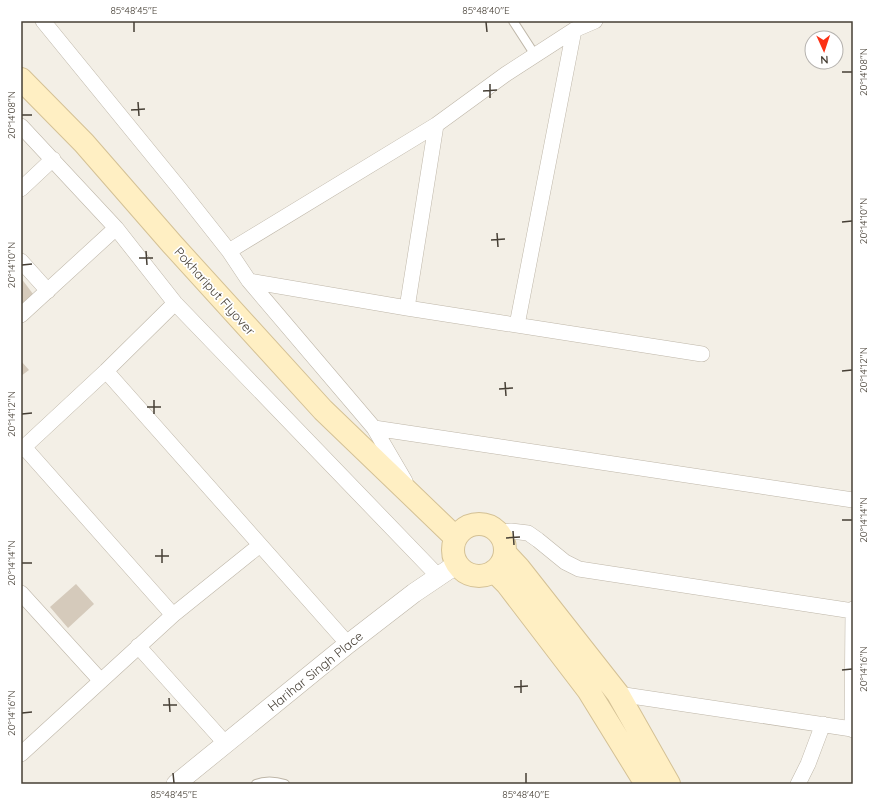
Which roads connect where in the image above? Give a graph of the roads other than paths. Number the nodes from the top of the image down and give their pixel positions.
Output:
1 (43, 21) edge
2 (513, 21) edge
3 (595, 21) edge
4 (574, 30) junction
5 (535, 55) junction
6 (21, 79) edge
7 (436, 125) junction
8 (21, 126) edge
9 (53, 159) junction
10 (21, 189) edge
11 (116, 228) junction
12 (229, 251) junction
13 (21, 261) edge
14 (250, 281) junction
15 (48, 291) junction
16 (175, 303) junction
17 (407, 308) junction
18 (21, 315) edge
19 (517, 325) junction
20 (702, 354) dead end
21 (106, 371) junction
22 (374, 428) junction
23 (23, 448) edge
24 (415, 498) junction
25 (853, 500) edge
26 (456, 538) junction
27 (502, 543) junction
28 (260, 545) junction
29 (457, 564) junction
30 (494, 571) junction
31 (439, 577) junction
32 (21, 593) edge
33 (853, 610) edge
34 (173, 615) junction
35 (348, 644) junction
36 (138, 646) junction
37 (101, 681) junction
38 (618, 694) junction
39 (823, 724) junction
40 (852, 729) edge
41 (225, 743) junction
42 (24, 747) edge
43 (176, 784) edge
44 (256, 784) edge
45 (285, 784) edge
46 (646, 784) edge
47 (669, 784) edge
48 (798, 784) edge

1 - 12 street
2 - 5 lane
3 - 4 street
4 - 5 street
4 - 19 street
5 - 7 street
6 - 24 main road, Pokhariput Flyover
7 - 12 street
7 - 17 street
8 - 9 street
9 - 10 street
9 - 11 street
11 - 15 street
11 - 16 street
12 - 14 street
13 - 15 street
14 - 17 street
14 - 22 street
15 - 18 street
16 - 21 street
16 - 31 street
17 - 19 street
19 - 20 street
21 - 23 street
21 - 28 street
22 - 24 street
22 - 25 street
23 - 34 street
24 - 26 main road, Pokhariput Flyover
26 - 27 main road
26 - 29 main road
27 - 30 main road
27 - 33 street
27 - 38 main road
28 - 34 street
28 - 35 street
29 - 30 main road
29 - 31 street, Harihar Singh Place
30 - 46 main road
31 - 35 street, Harihar Singh Place
32 - 37 street
33 - 40 street
34 - 36 street
35 - 41 street, Harihar Singh Place
36 - 37 street
36 - 41 street
37 - 42 street
38 - 39 street
38 - 47 main road
39 - 40 street
39 - 48 street
41 - 43 street, Harihar Singh Place
44 - 45 lane

